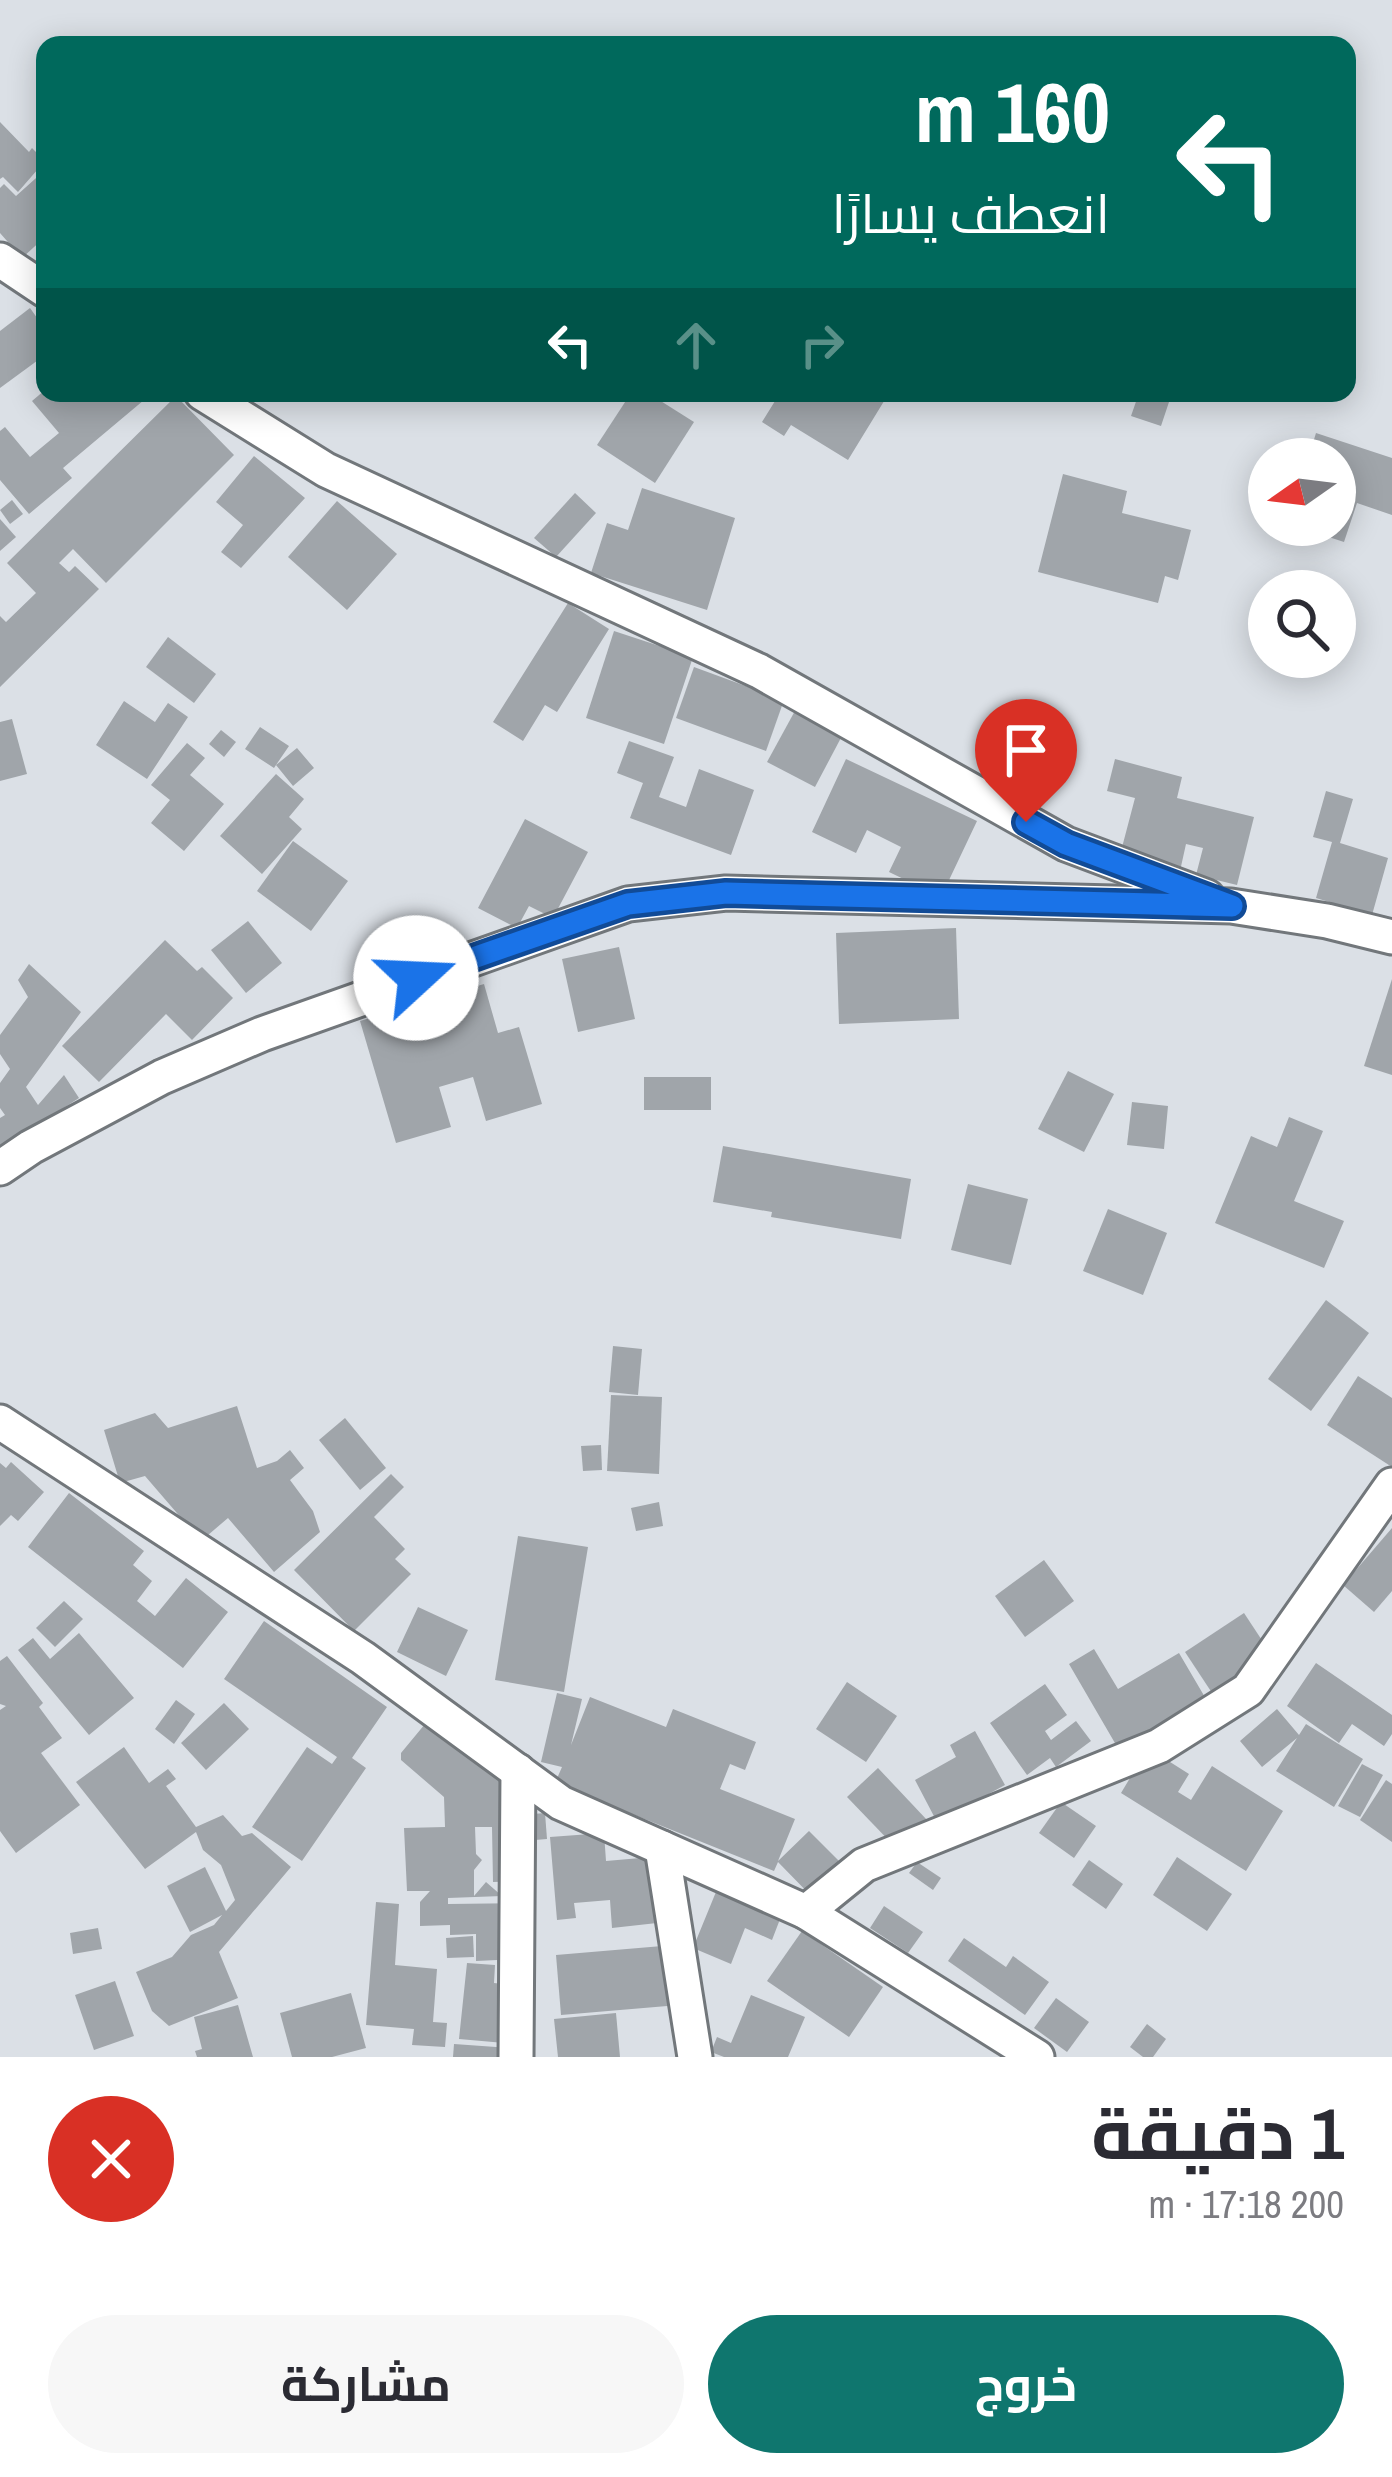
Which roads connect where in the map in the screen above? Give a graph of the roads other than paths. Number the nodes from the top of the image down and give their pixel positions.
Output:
1 (0, 260) edge
2 (36, 284) edge
3 (216, 402) edge
4 (1232, 906) junction
5 (1392, 937) edge
6 (0, 1168) edge
7 (0, 1422) edge
8 (1392, 1485) edge
9 (518, 1772) junction
10 (662, 1848) junction
11 (806, 1912) junction
12 (516, 2057) edge
13 (695, 2057) edge
14 (1037, 2057) edge

1 - 2 street
3 - 4 street
4 - 5 street
4 - 6 street
7 - 9 street
8 - 11 street
9 - 10 street
9 - 12 street
10 - 11 street
10 - 13 street
11 - 14 street

